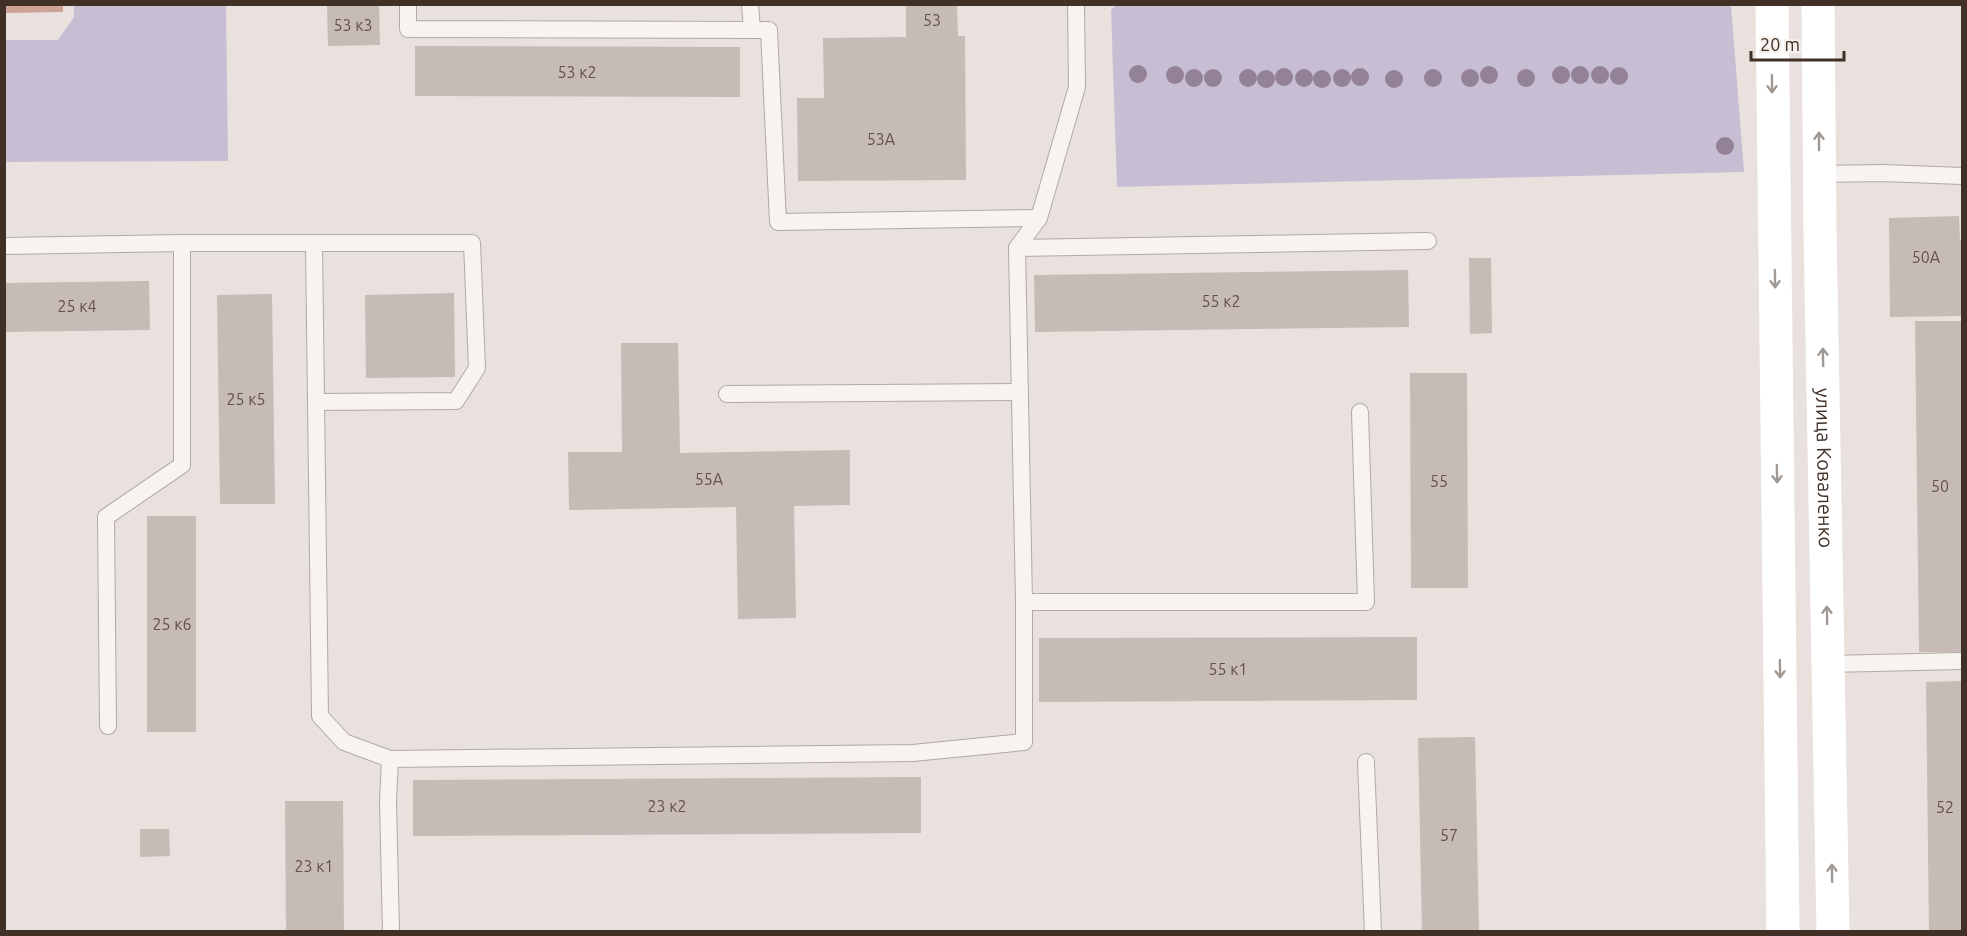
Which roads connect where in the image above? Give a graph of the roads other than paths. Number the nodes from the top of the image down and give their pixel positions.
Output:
1 (408, 4) edge
2 (750, 4) edge
3 (1076, 4) edge
4 (1772, 4) edge
5 (1818, 4) edge
6 (752, 30) junction
7 (1820, 174) junction
8 (1773, 175) junction
9 (1962, 176) edge
10 (1040, 218) junction
11 (1428, 241) dead end
12 (182, 243) junction
13 (314, 243) junction
14 (4, 246) edge
15 (1017, 248) junction
16 (1020, 392) junction
17 (727, 393) dead end
18 (316, 402) junction
19 (1360, 412) dead end
20 (1024, 602) junction
21 (1962, 662) edge
22 (1828, 664) junction
23 (108, 726) dead end
24 (390, 759) junction
25 (1366, 762) dead end
26 (391, 932) edge
27 (1373, 932) edge
28 (1783, 932) edge
29 (1833, 932) edge

1 - 6 lane
2 - 6 lane
3 - 10 lane
4 -> 8 main road
7 -> 5 main road, улица Коваленко
6 - 10 lane
7 - 8 main road
7 - 9 lane
22 -> 7 main road, улица Коваленко
8 -> 28 main road
10 - 15 lane
11 - 15 lane
12 - 13 lane
12 - 14 lane
12 - 23 lane
13 - 18 lane
13 - 18 lane
15 - 16 lane
16 - 17 lane
16 - 20 lane
18 - 24 lane
19 - 20 lane
20 - 24 lane
21 - 22 lane
29 -> 22 main road, улица Коваленко
24 - 26 lane
25 - 27 lane

